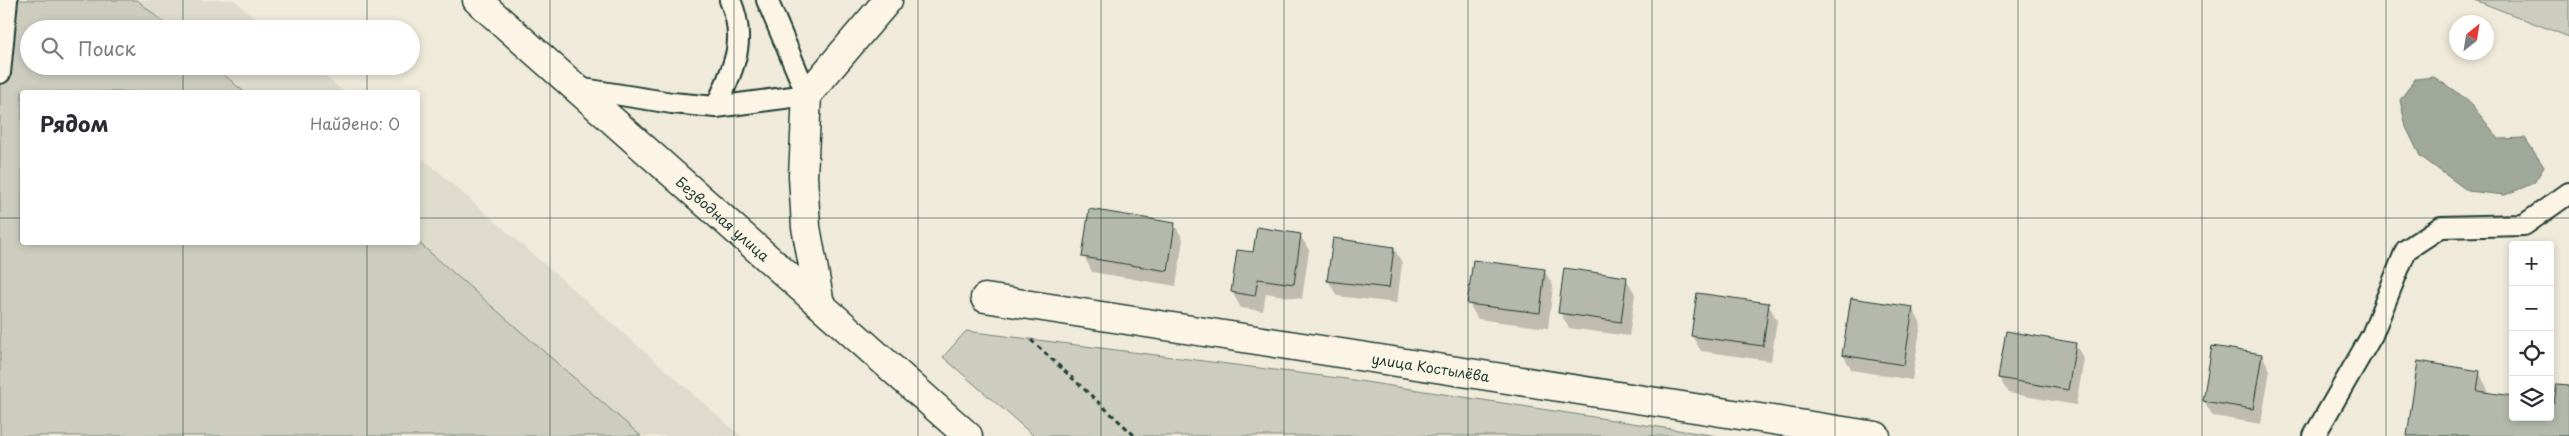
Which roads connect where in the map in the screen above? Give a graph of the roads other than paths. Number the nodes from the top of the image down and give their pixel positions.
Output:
1 (6, 0) edge
2 (477, 0) edge
3 (730, 0) edge
4 (767, 0) edge
5 (888, 0) edge
6 (0, 73) edge
7 (577, 88) junction
8 (807, 95) junction
9 (716, 107) junction
10 (2569, 193) edge
11 (985, 298) dead end
12 (820, 304) junction
13 (968, 436) edge
14 (1876, 436) edge
15 (2314, 436) edge

1 - 6 lane
2 - 7 main road, Безводная улица
3 - 9 lane
4 - 8 lane
5 - 8 main road
7 - 9 lane
7 - 12 main road, Безводная улица
8 - 9 lane
8 - 12 main road
10 - 15 lane
11 - 14 main road, улица Костылёва
12 - 13 main road, Безводная улица

